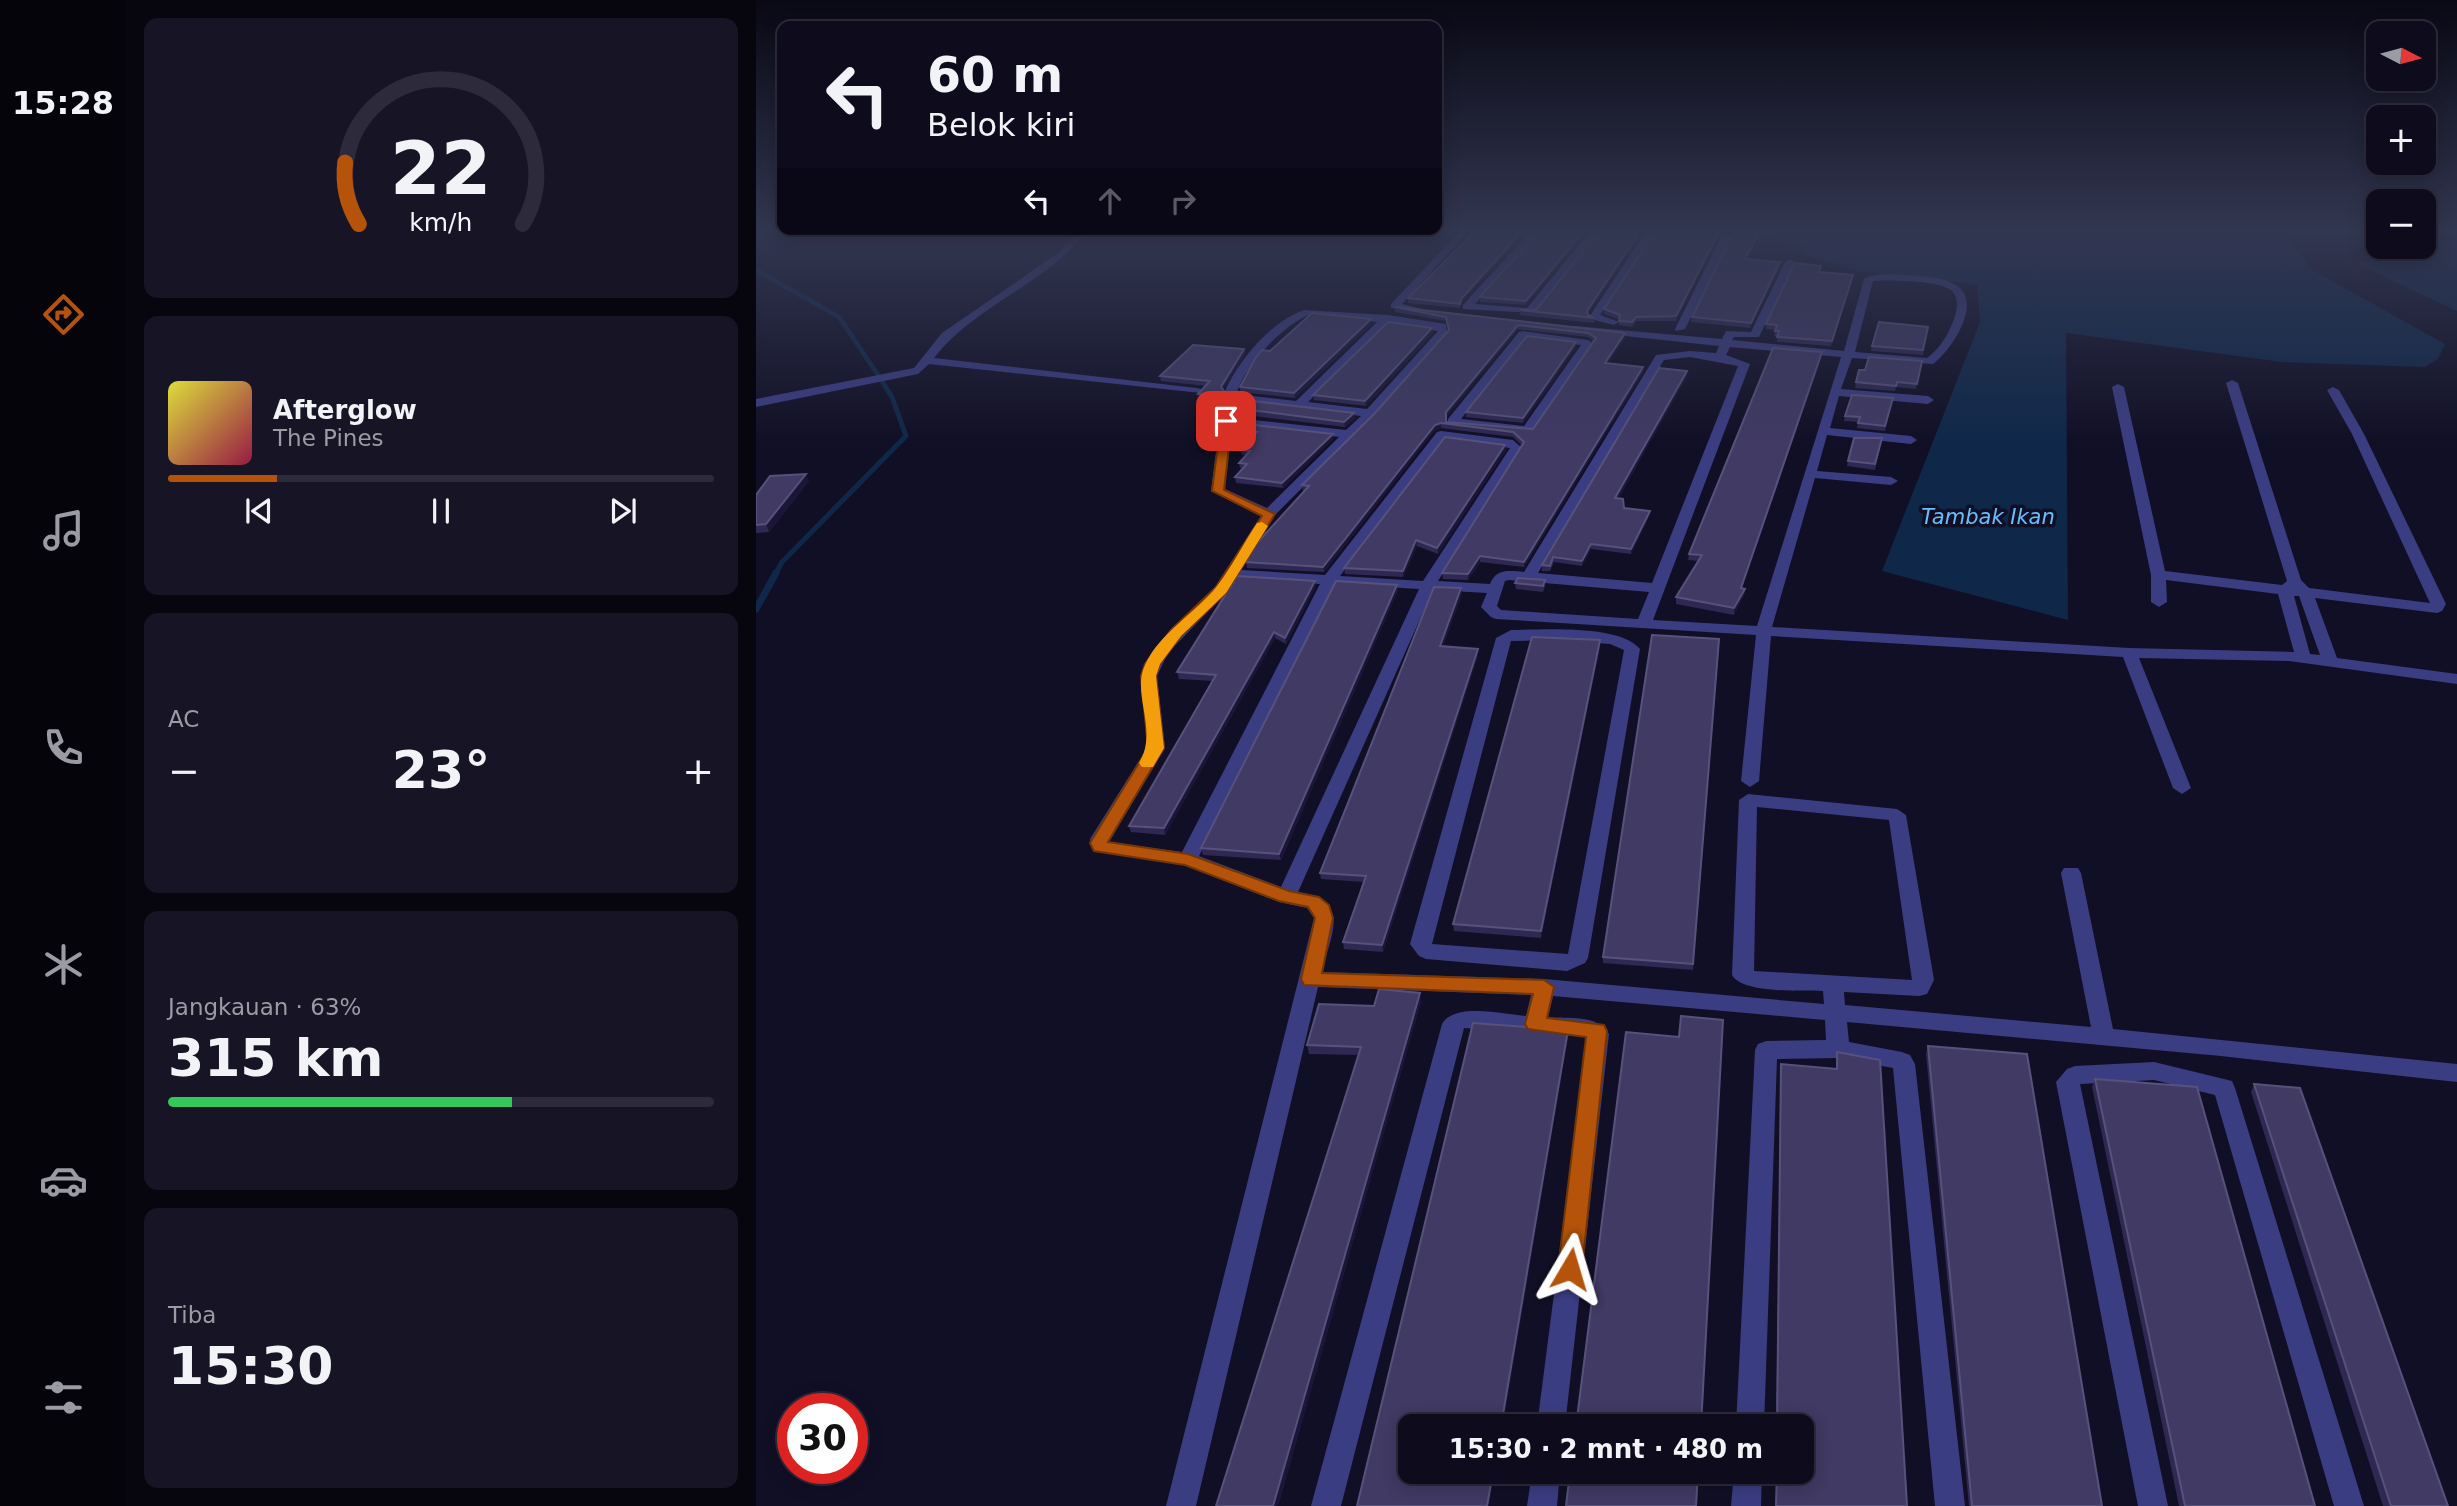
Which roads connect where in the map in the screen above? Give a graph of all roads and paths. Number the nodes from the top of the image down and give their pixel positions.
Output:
1 (990, 303) edge
2 (1397, 303) edge
3 (1469, 303) edge
4 (1536, 303) edge
5 (1603, 303) edge
6 (1693, 303) edge
7 (1771, 303) edge
8 (1862, 303) edge
9 (1959, 303) edge
10 (1497, 315) junction
11 (1388, 318) junction
12 (1426, 318) junction
13 (1680, 329) junction
14 (1564, 332) junction
15 (1697, 335) junction
16 (1728, 338) junction
17 (1754, 340) junction
18 (1794, 340) edge
19 (1690, 354) junction
20 (1847, 356) junction
21 (1720, 357) junction
22 (928, 360) junction
23 (1743, 362) junction
24 (2232, 383) dead end
25 (2118, 387) dead end
26 (2333, 390) dead end
27 (1197, 391) edge
28 (1834, 391) junction
29 (1928, 400) dead end
30 (756, 403) edge
31 (1298, 404) junction
32 (1370, 413) junction
33 (1824, 431) junction
34 (1349, 434) junction
35 (1911, 440) dead end
36 (1810, 474) junction
37 (1891, 481) dead end
38 (1269, 514) junction
39 (1230, 574) junction
40 (1530, 575) junction
41 (2158, 575) junction
42 (1330, 579) junction
43 (1429, 585) junction
44 (2290, 586) junction
45 (1658, 588) junction
46 (1493, 589) junction
47 (2306, 594) junction
48 (2159, 602) dead end
49 (1644, 623) junction
50 (1583, 628) junction
51 (1764, 629) junction
52 (2129, 653) junction
53 (2304, 657) junction
54 (2330, 661) junction
55 (2457, 679) edge
56 (1750, 781) dead end
57 (2182, 788) dead end
58 (1188, 859) junction
59 (2071, 873) dead end
60 (1286, 897) junction
61 (1310, 979) junction
62 (1833, 984) junction
63 (1544, 987) junction
64 (1836, 1013) junction
65 (1535, 1024) junction
66 (2104, 1037) junction
67 (2148, 1041) junction
68 (1838, 1049) junction
69 (2154, 1071) junction
70 (2457, 1073) edge
71 (1552, 1414) edge
72 (1751, 1414) edge
73 (1545, 1484) edge
74 (1747, 1484) edge
75 (1181, 1506) edge
76 (1326, 1506) edge
77 (1542, 1506) edge
78 (1746, 1506) edge
79 (1950, 1506) edge
80 (2153, 1506) edge
81 (2349, 1506) edge

1 - 22 street
2 - 12 street
3 - 10 street
4 - 10 street
5 - 13 street
6 - 13 street
7 - 17 street
8 - 20 street
9 - 20 street
10 - 12 street
10 - 14 street
11 - 12 street
11 - 31 street
11 - 31 street
12 - 32 street
13 - 15 street
14 - 14 street
14 - 15 street
15 - 16 street
15 - 19 street
16 - 17 street
16 - 21 street
17 - 18 street
17 - 20 street
17 - 23 street
19 - 21 street
19 - 40 street
20 - 28 street
21 - 23 street
22 - 27 street
22 - 30 street
23 - 45 street
24 - 44 street
25 - 41 street
26 - 47 street
28 - 29 street
28 - 33 street
31 - 32 street
32 - 34 street
33 - 35 street
33 - 36 street
34 - 38 street
34 - 38 street
36 - 37 street
36 - 51 street
38 - 39 street
39 - 42 street
39 - 58 street
40 - 45 street
40 - 46 street
41 - 44 street
41 - 48 street
42 - 43 street
42 - 43 street
42 - 58 street
43 - 46 street
43 - 60 street
44 - 47 street
44 - 53 street
45 - 49 street
46 - 50 street
47 - 54 street
49 - 50 street
49 - 51 street
50 - 50 street
51 - 52 street
51 - 56 street
52 - 53 street
52 - 57 street
53 - 54 street
54 - 55 street
58 - 60 street
59 - 66 street
60 - 61 street
61 - 63 street
61 - 75 street
62 - 62 street
62 - 64 street
63 - 64 street
63 - 65 street
64 - 66 street
64 - 68 street
65 - 71 street
65 - 76 street
66 - 67 street
67 - 69 street
67 - 70 street
68 - 72 street
68 - 79 street
69 - 80 street
69 - 81 street
73 - 77 street
74 - 78 street

